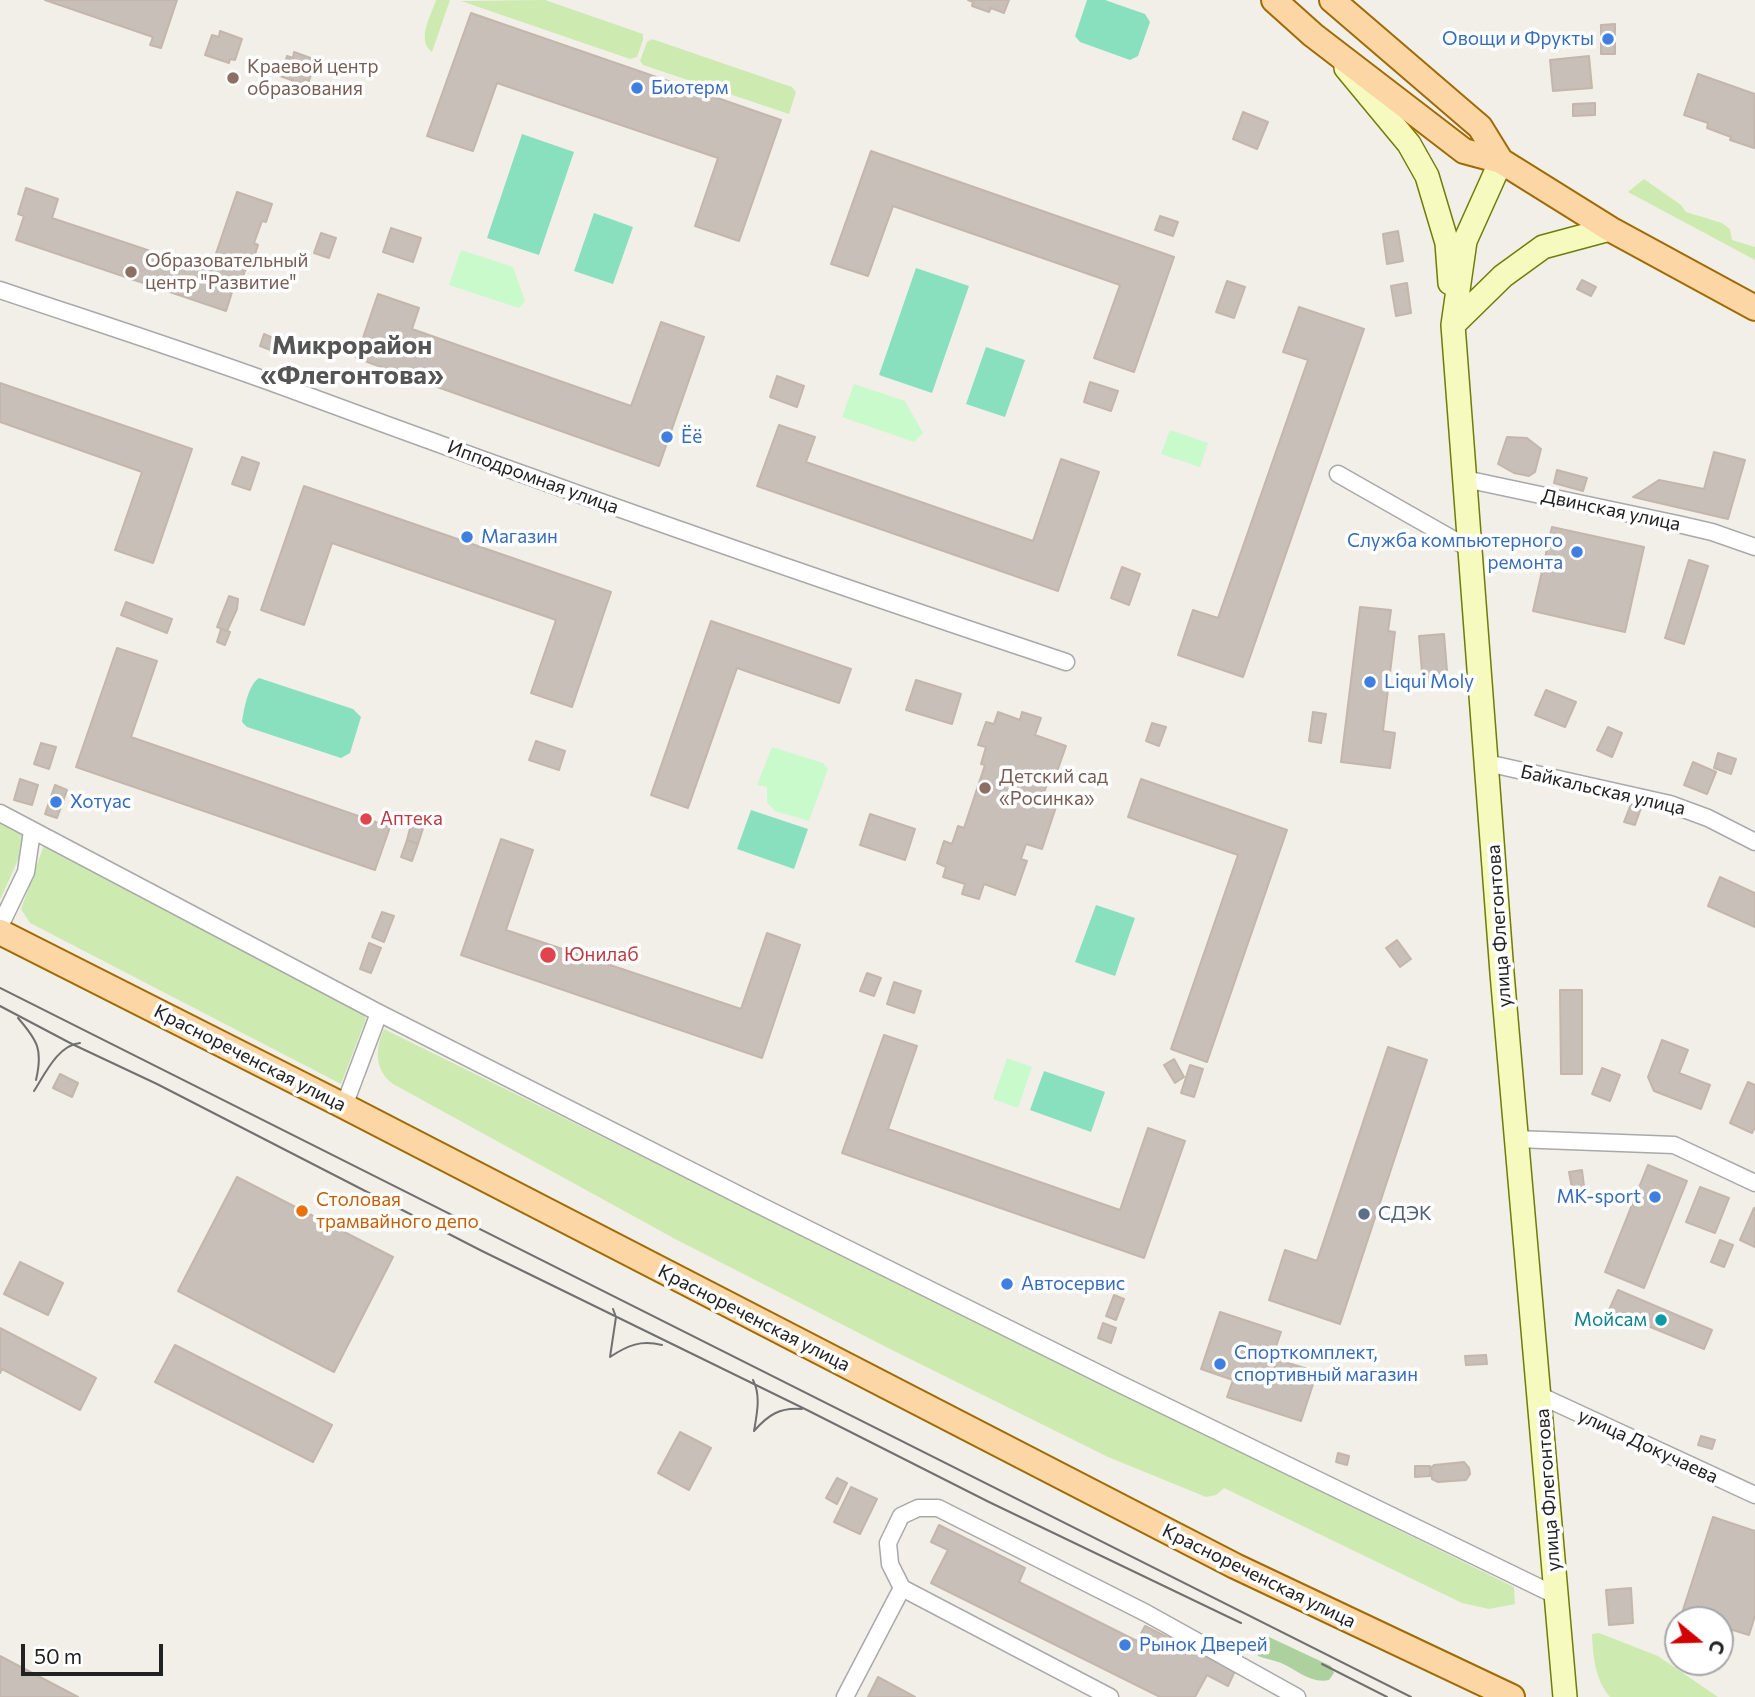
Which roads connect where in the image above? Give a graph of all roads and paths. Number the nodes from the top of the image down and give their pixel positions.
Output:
1 (1275, 0) edge
2 (1332, 0) edge
3 (1313, 35) junction
4 (1501, 161) junction
5 (1610, 229) junction
6 (0, 290) edge
7 (1755, 308) edge
8 (1453, 325) junction
9 (1338, 474) dead end
10 (1465, 479) junction
11 (1755, 547) edge
12 (1470, 549) junction
13 (1066, 662) dead end
14 (1487, 763) junction
15 (0, 813) edge
16 (32, 831) junction
17 (1755, 842) edge
18 (0, 926) edge
19 (0, 932) edge
20 (379, 1013) junction
21 (344, 1107) junction
22 (1516, 1139) junction
23 (1755, 1184) edge
24 (1541, 1396) junction
25 (1755, 1495) edge
26 (902, 1588) junction
27 (1557, 1597) junction
28 (845, 1697) edge
29 (1110, 1697) edge
30 (1297, 1697) edge
31 (1512, 1697) edge
32 (1565, 1697) edge

1 - 3 main road
2 - 4 main road
3 - 4 main road
3 - 8 street
4 - 5 main road
4 - 8 street, улица Флегонтова
5 - 7 main road
5 - 8 street
6 - 13 street, Ипподромная улица
8 - 10 street, улица Флегонтова
9 - 12 street
10 - 11 street, Двинская улица
10 - 12 street, улица Флегонтова
12 - 14 street, улица Флегонтова
14 - 17 street, Байкальская улица
14 - 22 street, улица Флегонтова
15 - 16 street
16 - 18 street
16 - 20 street
19 - 21 main road, Краснореченская улица
20 - 21 street
20 - 27 street
21 - 31 main road, Краснореченская улица
22 - 23 street
22 - 24 street, улица Флегонтова
24 - 25 street, улица Докучаева
24 - 27 street, улица Флегонтова
26 - 28 street
26 - 29 street
26 - 30 street
27 - 32 street, улица Флегонтова

